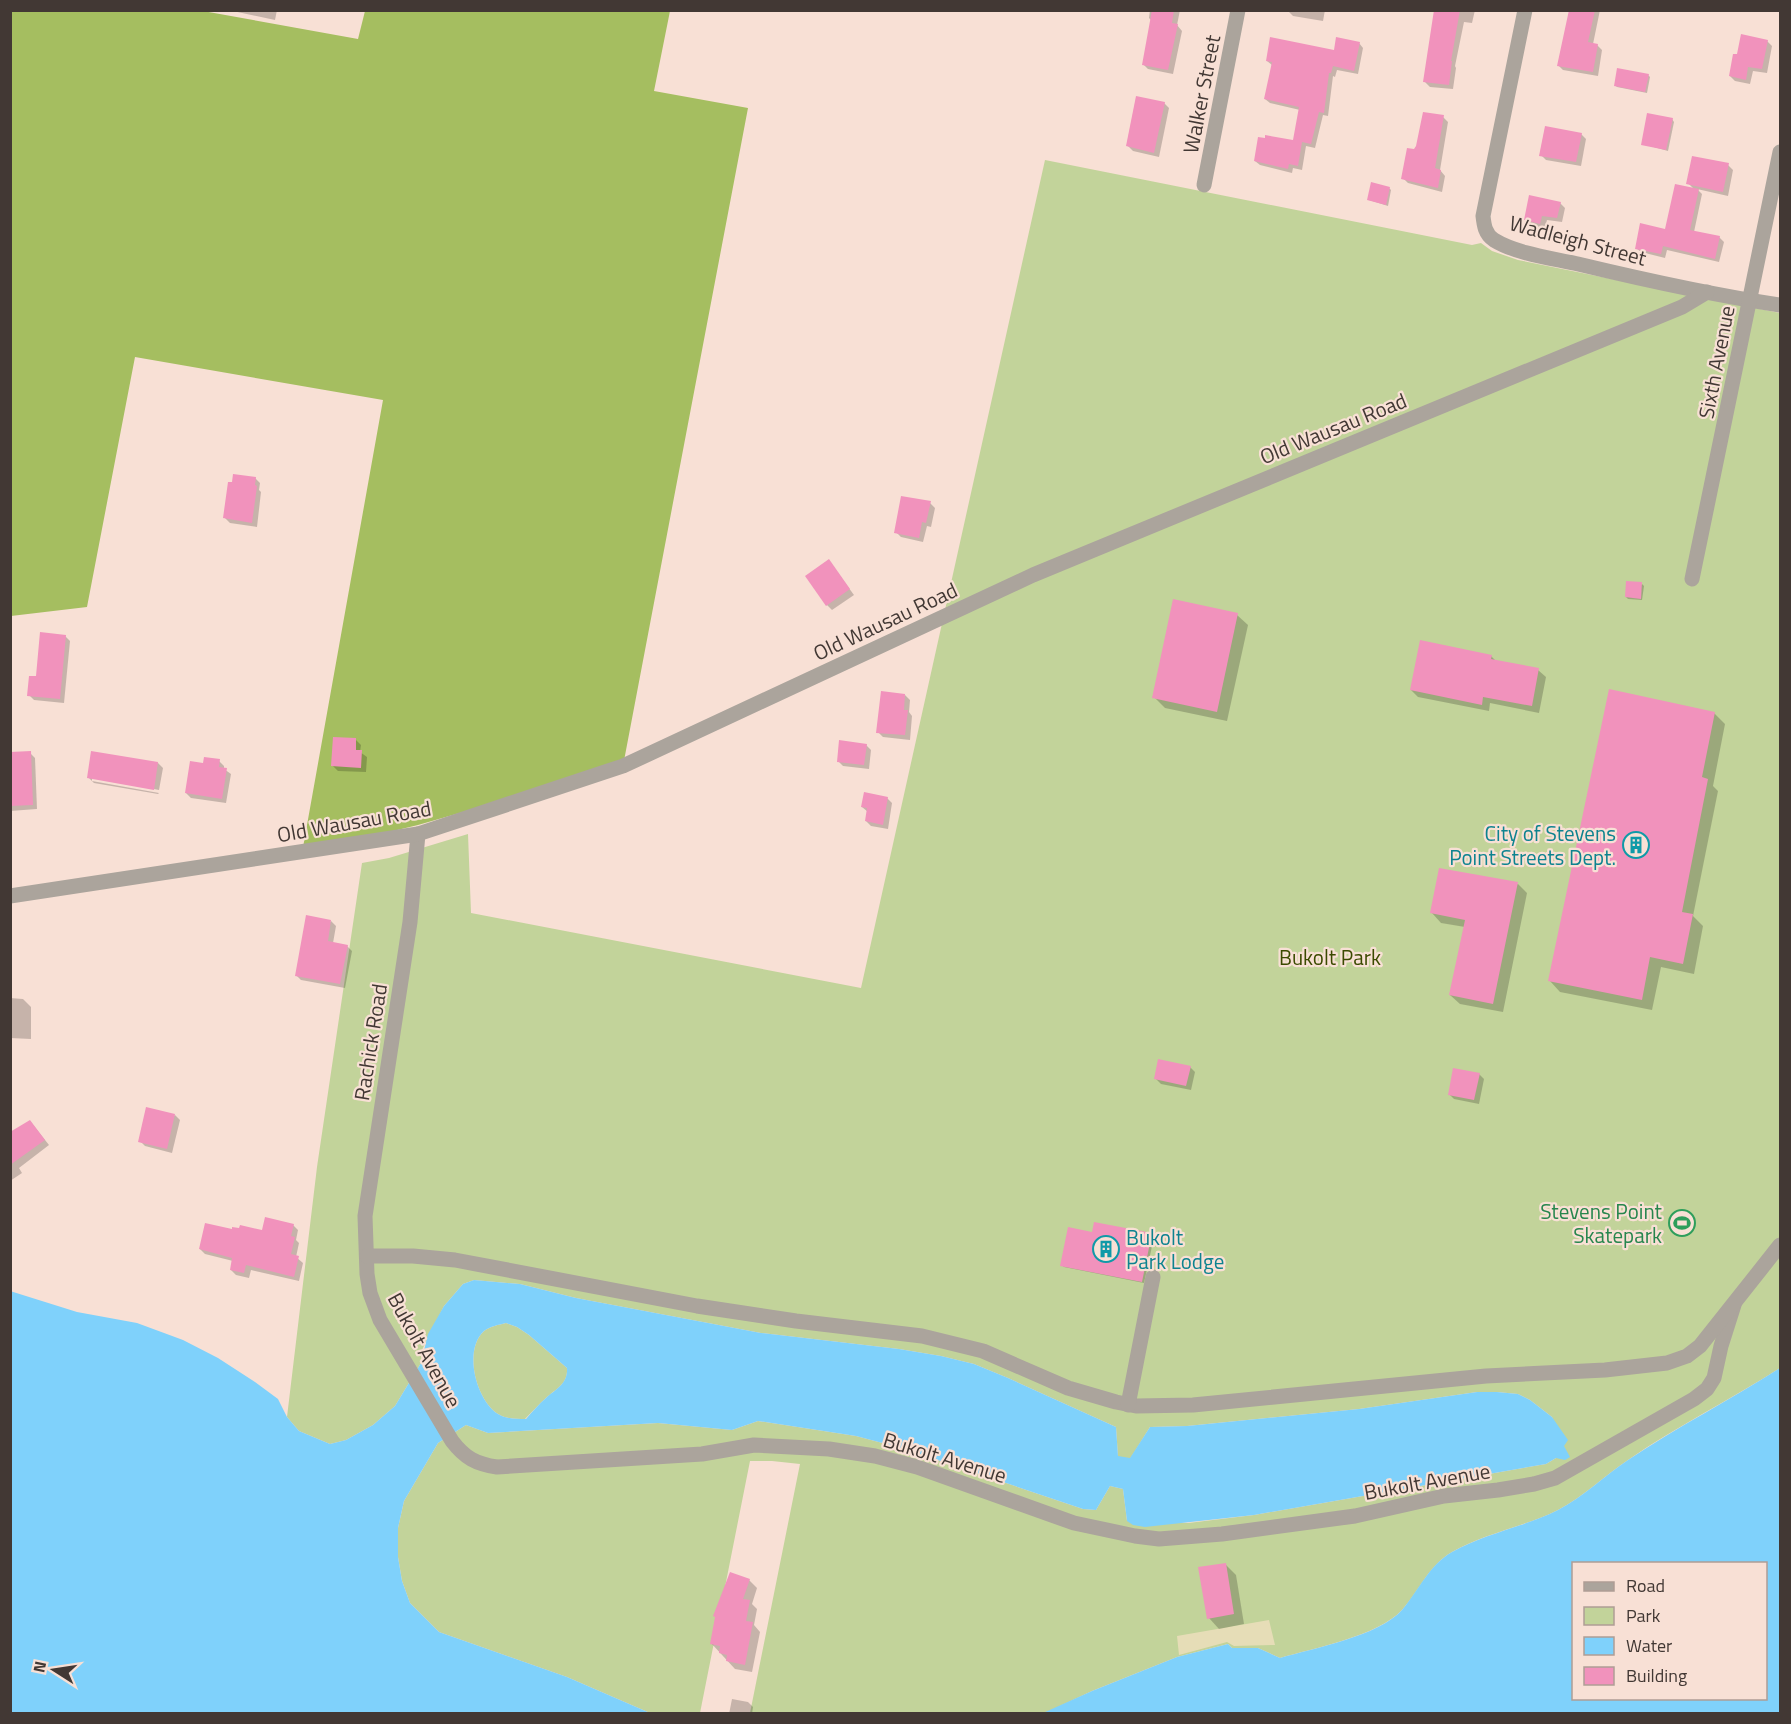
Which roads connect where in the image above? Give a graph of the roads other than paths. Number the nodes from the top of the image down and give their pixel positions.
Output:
1 (1238, 10) edge
2 (1525, 10) edge
3 (1780, 152) edge
4 (1204, 185) dead end
5 (1707, 292) junction
6 (1749, 301) junction
7 (1780, 305) edge
8 (1692, 579) dead end
9 (418, 834) junction
10 (10, 896) edge
11 (1780, 1245) edge
12 (367, 1256) junction
13 (1153, 1277) dead end
14 (1734, 1305) junction
15 (1128, 1405) junction

1 - 4 street, Walker Street
2 - 5 street, Wadleigh Street
3 - 6 street, Sixth Avenue
5 - 6 street
5 - 9 street, Old Wausau Road
6 - 7 street
6 - 8 street, Sixth Avenue
9 - 10 street, Old Wausau Road
9 - 12 street, Rachick Road
11 - 14 street, Bukolt Avenue
12 - 14 street, Bukolt Avenue
12 - 15 street, Bukolt Avenue
13 - 15 street
14 - 15 street, Bukolt Avenue

